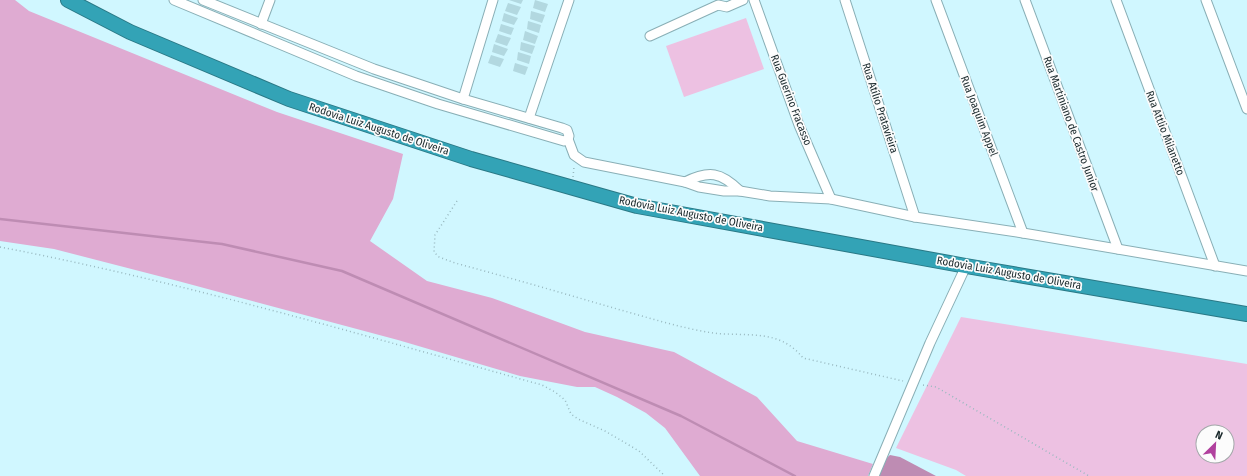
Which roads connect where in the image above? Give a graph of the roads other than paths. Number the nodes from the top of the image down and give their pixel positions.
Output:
1 (68, 0) edge
2 (174, 0) edge
3 (197, 0) edge
4 (203, 0) edge
5 (270, 0) edge
6 (493, 0) edge
7 (569, 0) edge
8 (743, 0) edge
9 (754, 0) edge
10 (845, 0) edge
11 (936, 0) edge
12 (1025, 0) edge
13 (1116, 0) edge
14 (1206, 0) edge
15 (715, 3) edge
16 (194, 9) junction
17 (261, 24) junction
18 (650, 36) dead end
19 (463, 99) junction
20 (1247, 109) edge
21 (529, 118) junction
22 (568, 139) junction
23 (686, 182) junction
24 (740, 191) junction
25 (831, 199) junction
26 (916, 217) junction
27 (1023, 232) junction
28 (1118, 249) junction
29 (966, 266) junction
30 (1215, 266) junction
31 (1247, 271) edge
32 (1247, 314) edge
33 (874, 476) edge

1 - 29 highway, Rodovia Luiz Augusto de Oliveira
2 - 16 street
3 - 16 street
4 - 17 street
5 - 17 street
6 - 19 street
7 - 21 street
8 - 15 street
9 - 25 street, Rua Guerino Fracasso
10 - 26 street, Rua Atílio Pratavieira
11 - 27 street, Rua Joaquim Appel
12 - 28 street, Rua Martiniano de Castro Junior
13 - 30 street, Rua Attlio Milanetto
14 - 20 street
15 - 18 street
16 - 22 street
17 - 19 street
19 - 21 street
21 - 22 street
22 - 23 street
23 - 24 street
23 - 24 street
24 - 25 street
25 - 26 street
26 - 27 street
27 - 28 street
28 - 30 street
29 - 32 highway, Rodovia Luiz Augusto de Oliveira
29 - 33 street
30 - 31 street

